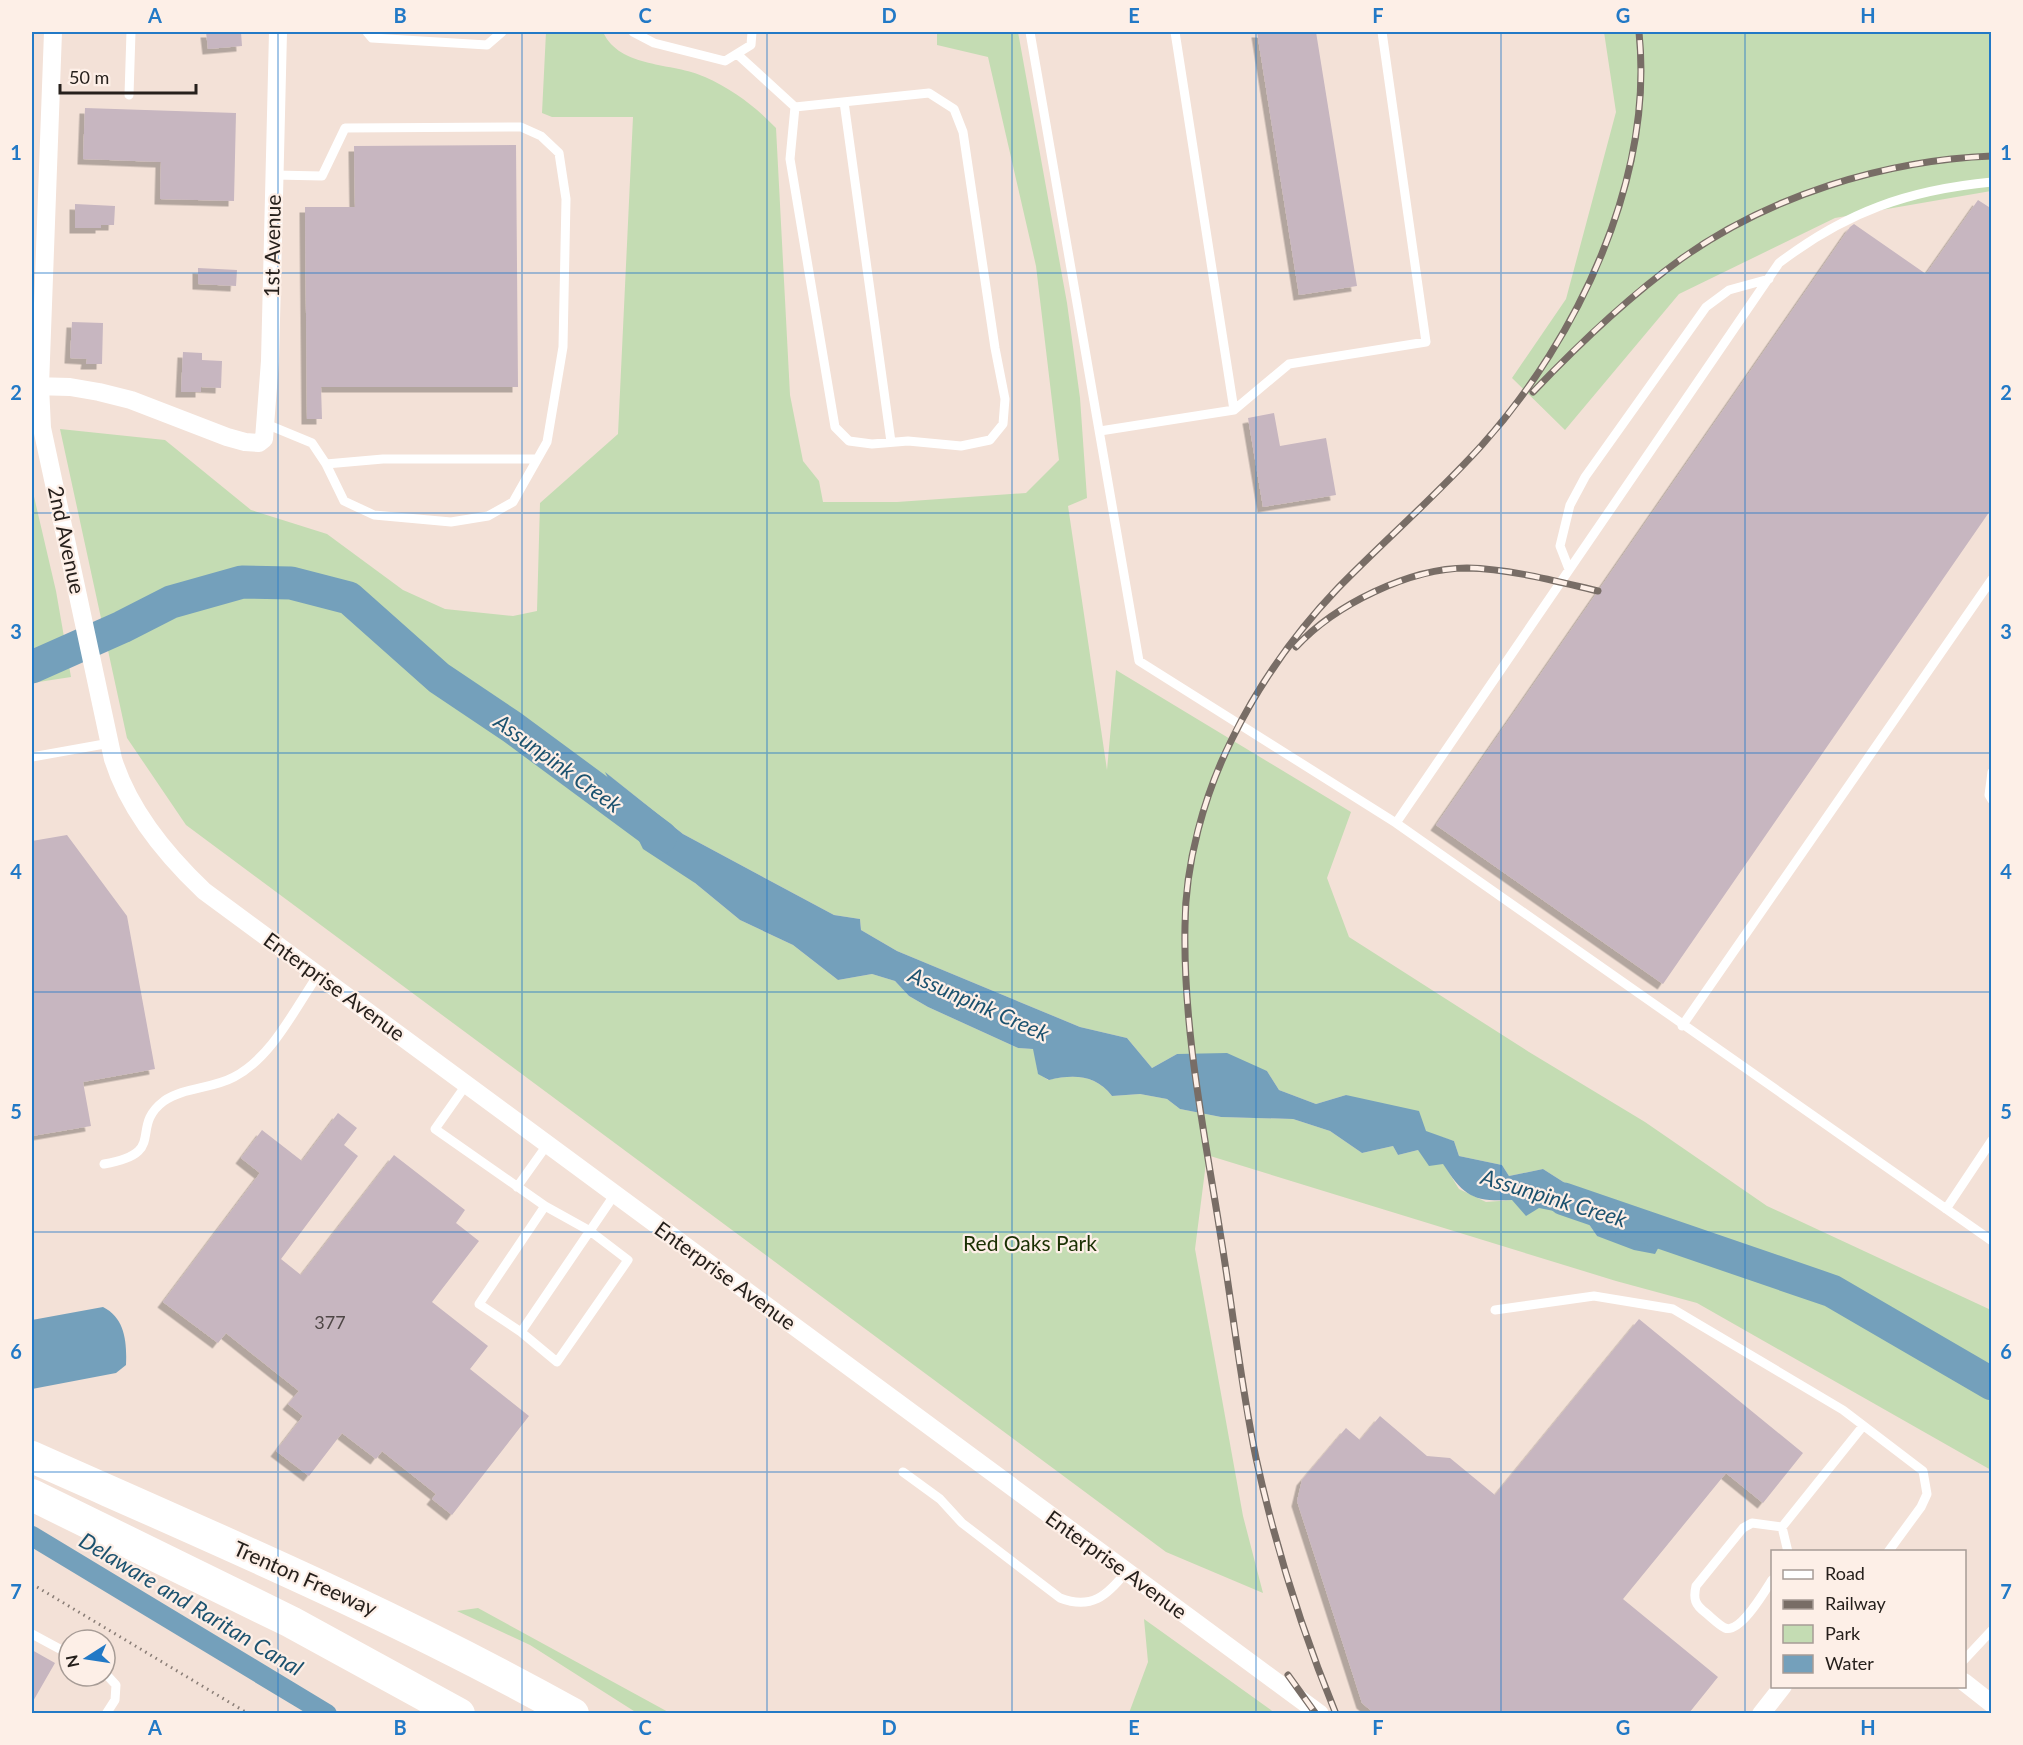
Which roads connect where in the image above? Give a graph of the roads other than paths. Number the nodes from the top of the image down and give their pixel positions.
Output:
1 (53, 32) edge
2 (131, 32) edge
3 (278, 32) edge
4 (367, 32) edge
5 (502, 32) edge
6 (633, 32) edge
7 (752, 32) edge
8 (1030, 32) edge
9 (1175, 32) edge
10 (1382, 32) edge
11 (737, 54) junction
12 (129, 95) dead end
13 (843, 102) junction
14 (795, 107) junction
15 (275, 176) junction
16 (1992, 183) edge
17 (1769, 279) junction
18 (36, 386) edge
19 (1234, 410) junction
20 (266, 424) junction
21 (1100, 430) junction
22 (891, 442) junction
23 (537, 459) junction
24 (326, 464) junction
25 (1569, 569) junction
26 (1992, 579) edge
27 (110, 743) junction
28 (32, 757) edge
29 (1992, 772) edge
30 (1992, 800) edge
31 (146, 822) joint
32 (1396, 823) junction
33 (318, 975) junction
34 (1682, 1026) junction
35 (466, 1085) junction
36 (1992, 1140) edge
37 (547, 1145) junction
38 (104, 1164) dead end
39 (517, 1187) junction
40 (615, 1194) junction
41 (544, 1206) junction
42 (1946, 1209) junction
43 (590, 1230) junction
44 (1992, 1241) edge
45 (1495, 1310) dead end
46 (521, 1332) junction
47 (1863, 1425) junction
48 (32, 1457) edge
49 (903, 1472) dead end
50 (32, 1495) edge
51 (1782, 1527) junction
52 (1791, 1550) edge
53 (1889, 1550) edge
54 (1126, 1572) junction
55 (1771, 1583) edge
56 (1992, 1630) edge
57 (32, 1634) edge
58 (57, 1648) edge
59 (1966, 1659) edge
60 (1966, 1683) edge
61 (116, 1688) edge
62 (1781, 1688) edge
63 (1992, 1704) edge
64 (106, 1713) edge
65 (459, 1713) edge
66 (573, 1713) edge
67 (1320, 1713) edge
68 (1761, 1713) edge

1 - 18 street, 2nd Avenue
2 - 12 lane
3 - 15 street, 1st Avenue
4 - 5 lane
6 - 11 lane
7 - 11 lane
8 - 21 lane
9 - 19 lane
10 - 19 lane
11 - 14 lane
13 - 14 lane
13 - 22 lane
13 - 22 lane
14 - 22 lane
15 - 20 street, 1st Avenue
15 - 23 lane
16 - 17 lane
17 - 25 lane
17 - 25 lane
18 - 20 street
18 - 27 street, 2nd Avenue
19 - 21 lane
20 - 24 lane
21 - 32 lane
23 - 24 lane
23 - 24 lane
25 - 32 lane
26 - 34 lane
27 - 28 lane
27 - 31 street, 2nd Avenue
29 - 30 lane
31 - 33 street, Enterprise Avenue
32 - 34 lane
33 - 35 street, Enterprise Avenue
33 - 38 lane
34 - 42 lane
35 - 37 street, Enterprise Avenue
35 - 39 lane
36 - 42 lane
37 - 39 lane
37 - 40 street, Enterprise Avenue
39 - 41 lane
40 - 43 lane
40 - 54 street, Enterprise Avenue
41 - 43 lane
41 - 46 lane
42 - 44 lane
43 - 46 lane
43 - 46 lane
45 - 47 lane
47 - 51 lane
47 - 53 lane
48 - 66 highway, Trenton Freeway
49 - 54 lane
50 - 65 highway, Trenton Freeway
51 - 52 lane
51 - 55 lane
54 - 67 street, Enterprise Avenue
56 - 59 lane
57 - 58 lane
60 - 63 street
61 - 64 lane
62 - 68 street

